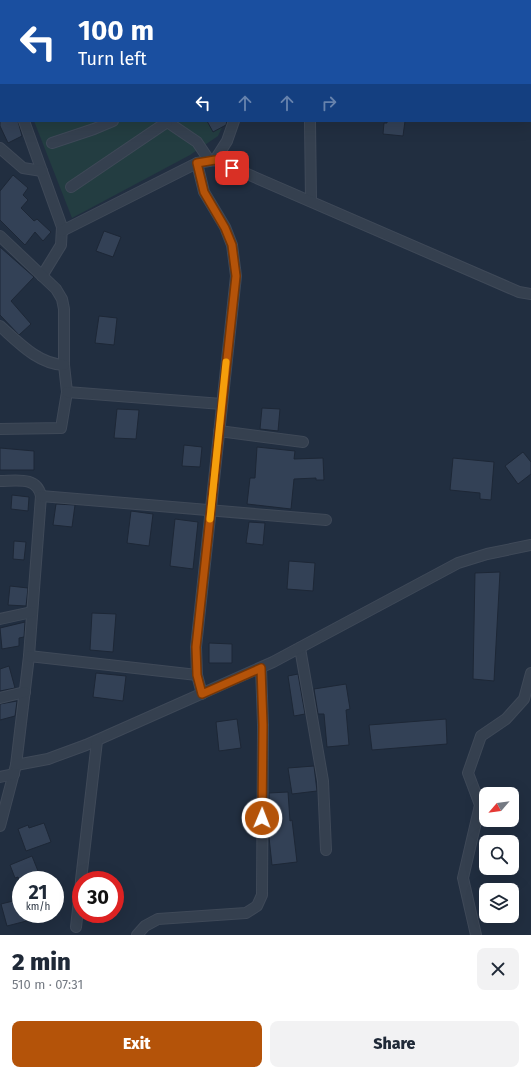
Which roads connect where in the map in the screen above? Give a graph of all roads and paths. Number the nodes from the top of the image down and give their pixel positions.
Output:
1 (24, 122) edge
2 (111, 122) edge
3 (165, 122) edge
4 (167, 122) edge
5 (234, 122) edge
6 (310, 122) edge
7 (52, 143) dead end
8 (0, 148) edge
9 (212, 160) junction
10 (197, 163) junction
11 (42, 171) junction
12 (71, 187) dead end
13 (311, 201) junction
14 (62, 231) junction
15 (0, 236) edge
16 (42, 276) junction
17 (531, 294) edge
18 (0, 326) edge
19 (64, 365) junction
20 (66, 392) junction
21 (222, 404) junction
22 (0, 429) edge
23 (219, 431) junction
24 (304, 442) dead end
25 (0, 481) edge
26 (41, 496) junction
27 (210, 511) junction
28 (326, 520) dead end
29 (531, 545) edge
30 (32, 612) junction
31 (0, 619) edge
32 (300, 648) junction
33 (29, 656) junction
34 (261, 668) junction
35 (531, 673) edge
36 (197, 675) junction
37 (25, 692) junction
38 (202, 694) junction
39 (0, 698) edge
40 (97, 741) junction
41 (15, 770) junction
42 (0, 777) edge
43 (0, 826) edge
44 (326, 850) dead end
45 (82, 871) edge
46 (76, 923) edge
47 (76, 926) dead end
48 (137, 935) edge
49 (476, 935) edge

1 - 11 street
2 - 7 street
3 - 12 street
4 - 9 street
5 - 9 street
6 - 13 street
8 - 11 street
9 - 10 street
9 - 13 street
10 - 14 street
10 - 21 street
11 - 14 street
13 - 17 street
14 - 16 street
15 - 16 street
16 - 19 street
18 - 19 street
19 - 20 street
20 - 21 street
20 - 22 street
21 - 23 street
23 - 24 street
23 - 27 street
25 - 26 street
26 - 27 street
26 - 30 street
27 - 28 street
27 - 36 street
29 - 32 street
30 - 31 street
30 - 33 street
32 - 34 street
32 - 44 street
33 - 36 street
33 - 37 street
34 - 38 street
34 - 48 street
35 - 49 street
36 - 38 street
37 - 39 street
37 - 41 street
38 - 40 street
40 - 41 street
40 - 45 street
41 - 42 street
41 - 43 street
46 - 47 street

